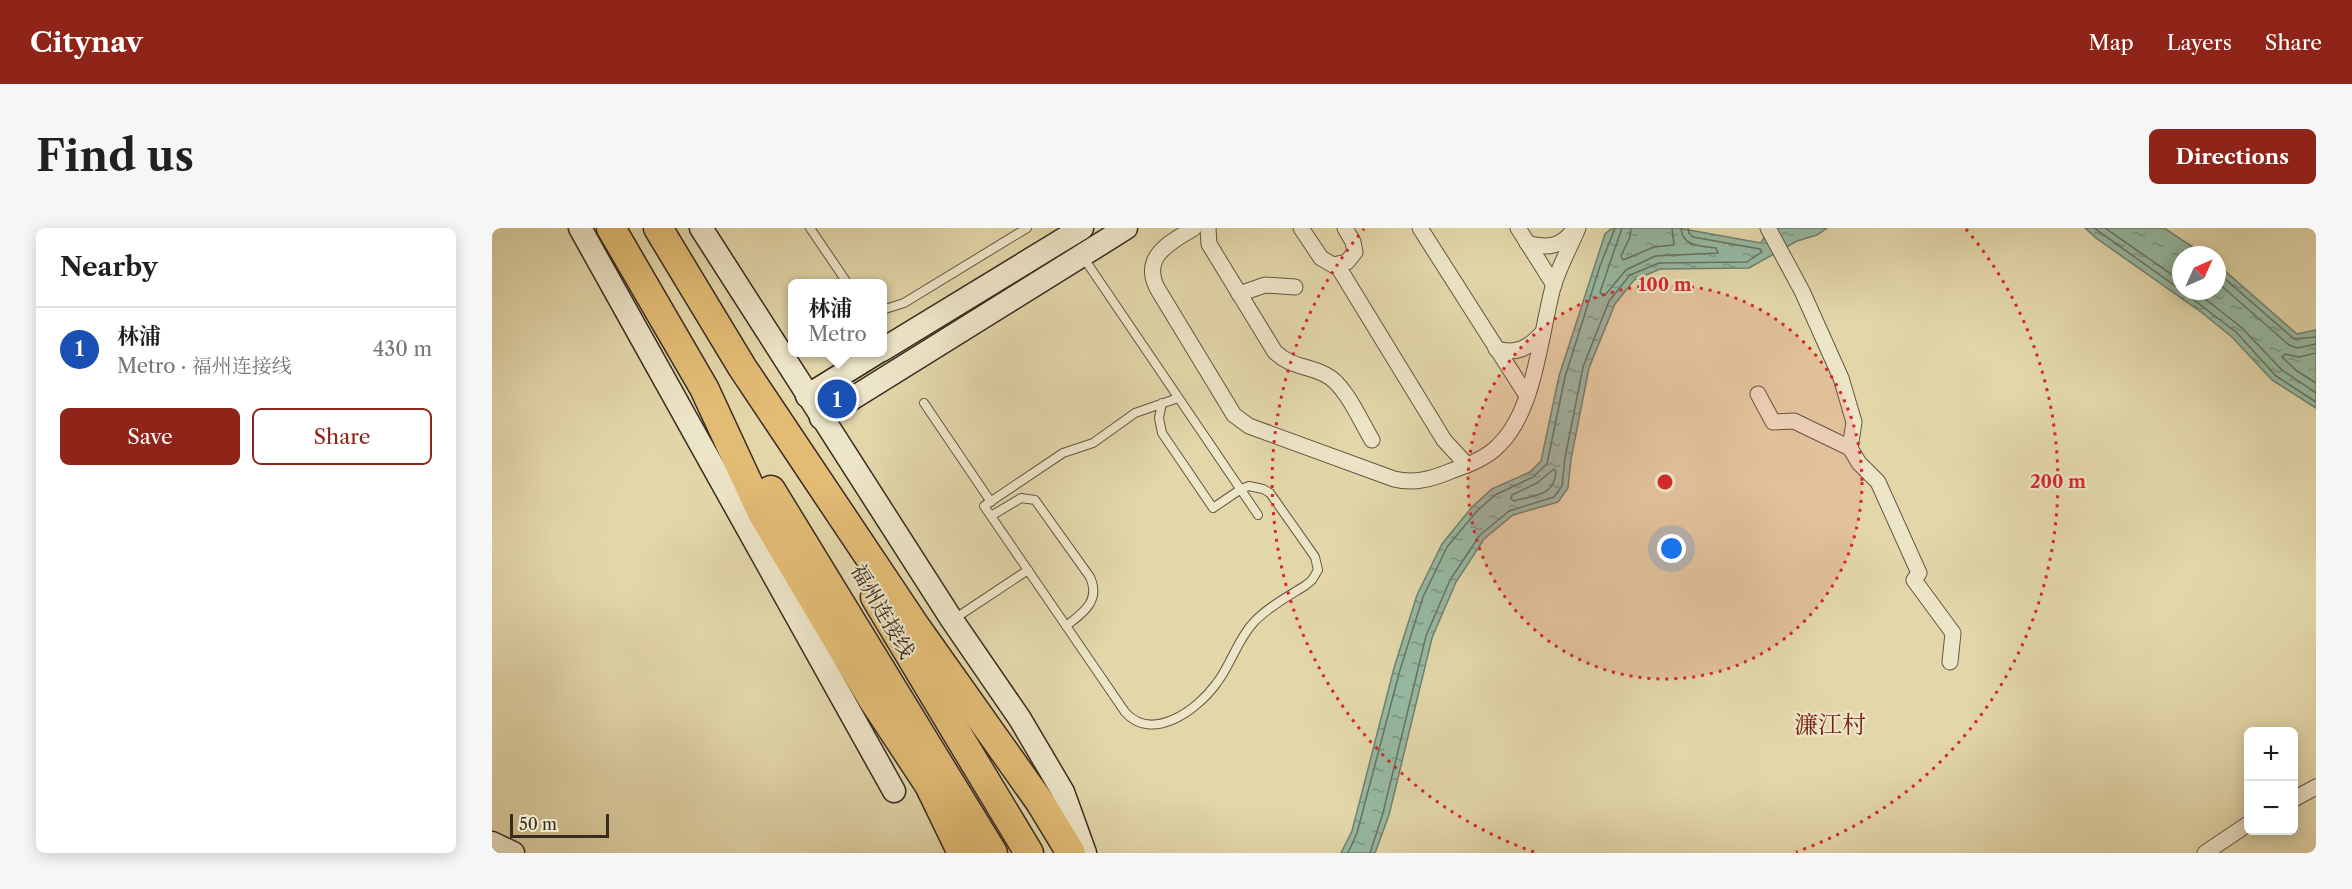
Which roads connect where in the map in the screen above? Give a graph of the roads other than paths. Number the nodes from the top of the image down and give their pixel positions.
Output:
1 (580, 228) edge
2 (611, 228) edge
3 (658, 228) edge
4 (701, 228) edge
5 (810, 228) edge
6 (1027, 228) edge
7 (1080, 228) edge
8 (1126, 228) edge
9 (1301, 228) edge
10 (1345, 228) edge
11 (1420, 228) edge
12 (1518, 228) edge
13 (1576, 228) edge
14 (1768, 228) edge
15 (1189, 231) edge
16 (1209, 236) edge
17 (1527, 243) junction
18 (1082, 256) junction
19 (1336, 265) junction
20 (845, 279) edge
21 (1554, 285) junction
22 (1295, 287) dead end
23 (1239, 294) junction
24 (887, 308) edge
25 (1543, 332) junction
26 (887, 347) edge
27 (1496, 348) junction
28 (870, 357) edge
29 (742, 367) junction
30 (704, 388) junction
31 (1758, 394) dead end
32 (807, 396) junction
33 (1527, 396) junction
34 (1179, 398) junction
35 (924, 403) dead end
36 (1162, 403) junction
37 (821, 418) junction
38 (1372, 440) dead end
39 (1444, 440) junction
40 (1850, 448) junction
41 (1467, 465) junction
42 (1435, 477) junction
43 (1241, 489) junction
44 (991, 502) junction
45 (1258, 515) dead end
46 (991, 516) junction
47 (1028, 570) junction
48 (952, 620) junction
49 (1066, 626) junction
50 (1950, 662) dead end
51 (2316, 787) edge
52 (894, 791) dead end
53 (2298, 797) edge
54 (2244, 828) edge
55 (492, 843) edge
56 (513, 853) edge
57 (962, 853) edge
58 (993, 853) edge
59 (1029, 853) edge
60 (1071, 853) edge
61 (1085, 853) edge
62 (2205, 853) edge

1 - 52 main road
2 - 30 highway
3 - 29 highway
4 - 32 main road
5 - 20 lane
6 - 24 lane
7 - 26 main road
8 - 18 main road
9 - 19 street
10 - 19 street
11 - 27 street
12 - 17 street
13 - 17 street
13 - 21 street
14 - 40 street
15 - 16 street
15 - 42 street
16 - 23 street
17 - 21 street
18 - 34 lane
18 - 37 main road
19 - 39 street
21 - 25 street
22 - 23 street
23 - 38 street
25 - 27 street
25 - 33 street
27 - 33 street
28 - 32 main road
29 - 59 highway, 福州连接线
29 - 60 highway
30 - 57 highway
30 - 58 highway, 福州连接线
31 - 40 street
32 - 37 main road
33 - 41 street
34 - 36 lane
34 - 43 lane
35 - 44 lane
36 - 43 lane
36 - 44 lane
37 - 48 main road
39 - 41 street
39 - 42 street
40 - 50 street
41 - 42 street
43 - 45 lane
43 - 49 lane
44 - 46 lane
46 - 47 lane
46 - 49 lane
47 - 48 lane
47 - 49 lane
48 - 61 main road
51 - 53 street
54 - 62 street
55 - 56 main road

